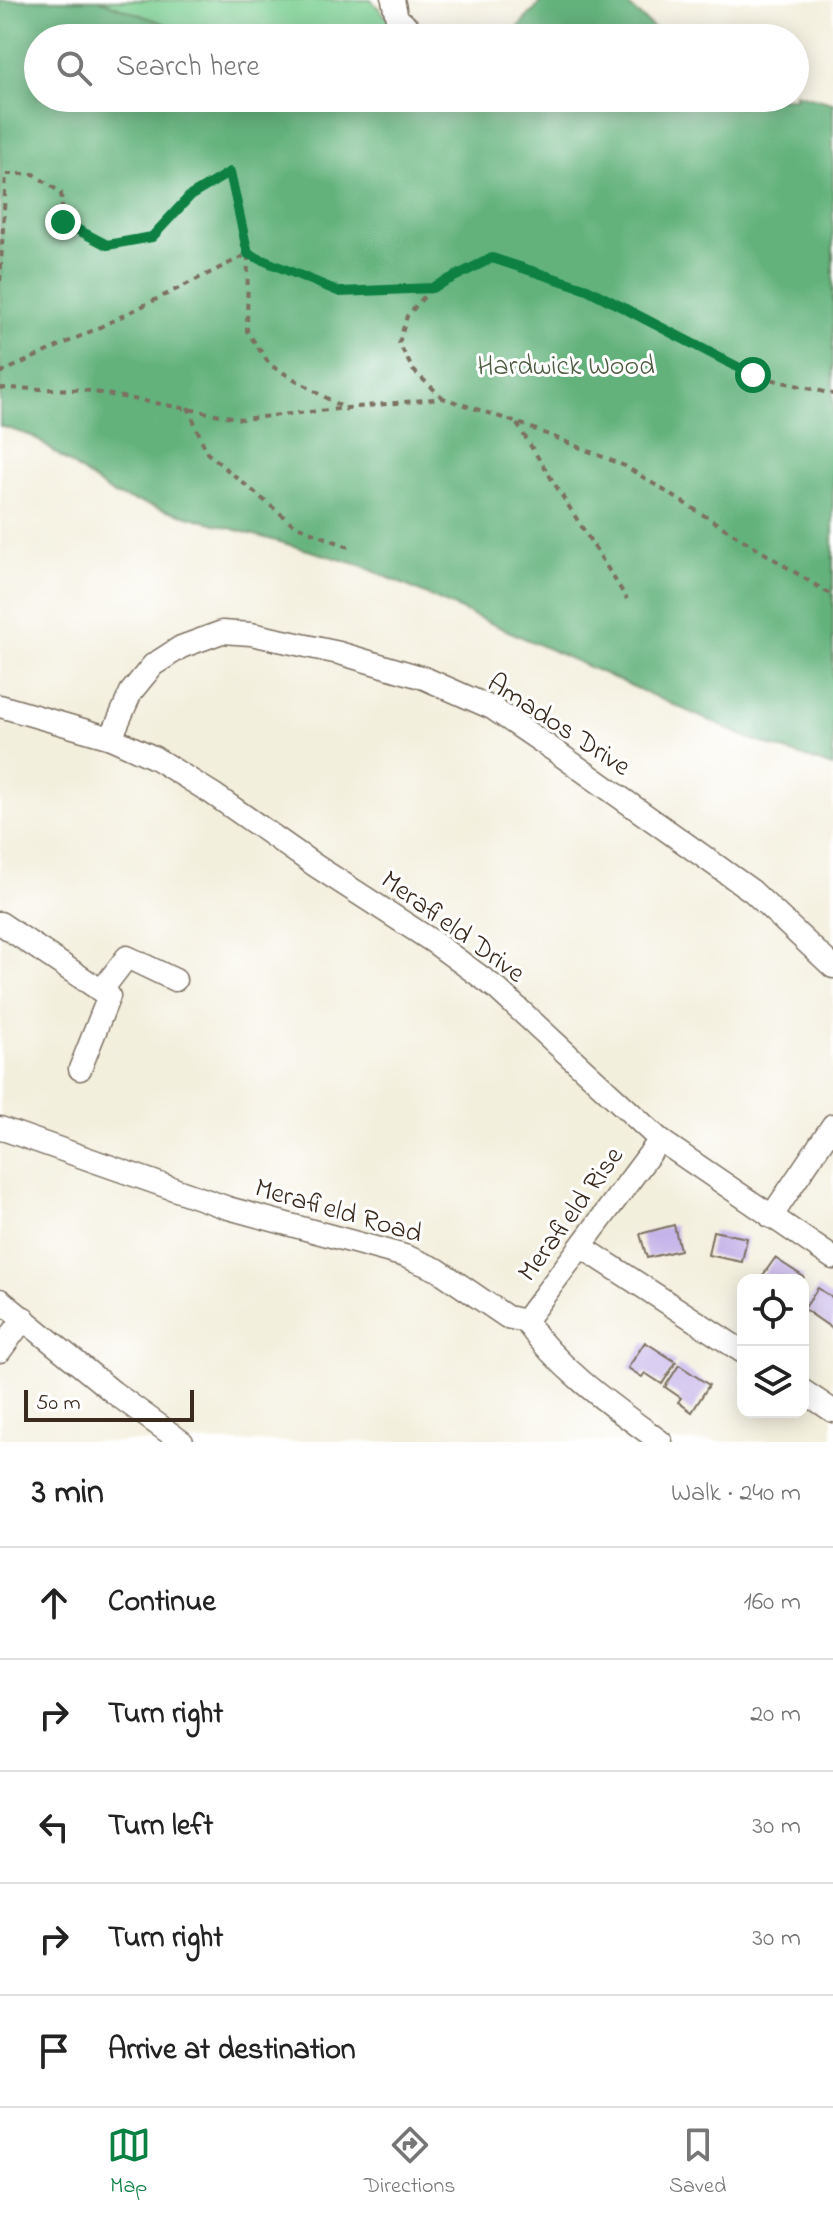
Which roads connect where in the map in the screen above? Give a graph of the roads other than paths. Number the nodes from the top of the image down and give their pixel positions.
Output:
1 (393, 0) edge
2 (404, 24) edge
3 (0, 706) edge
4 (111, 738) junction
5 (0, 923) edge
6 (833, 967) edge
7 (175, 980) dead end
8 (101, 991) junction
9 (80, 1069) dead end
10 (833, 1125) edge
11 (0, 1128) edge
12 (660, 1140) junction
13 (771, 1217) junction
14 (582, 1247) junction
15 (833, 1258) edge
16 (0, 1300) edge
17 (24, 1318) junction
18 (525, 1321) junction
19 (737, 1348) edge
20 (0, 1351) edge
21 (809, 1395) edge
22 (833, 1411) edge
23 (182, 1442) edge
24 (661, 1442) edge

1 - 2 street
3 - 4 street, Merafield Drive
4 - 6 street, Amados Drive
4 - 12 street, Merafield Drive
5 - 8 street
7 - 8 street
8 - 9 street
10 - 13 street
11 - 18 street, Merafield Road
12 - 13 street, Merafield Drive
12 - 14 street, Merafield Rise
13 - 15 street, Merafield Drive
14 - 18 street, Merafield Rise
14 - 19 street
16 - 17 street
17 - 20 street
17 - 23 street
18 - 24 street, Merafield Road
21 - 22 street

